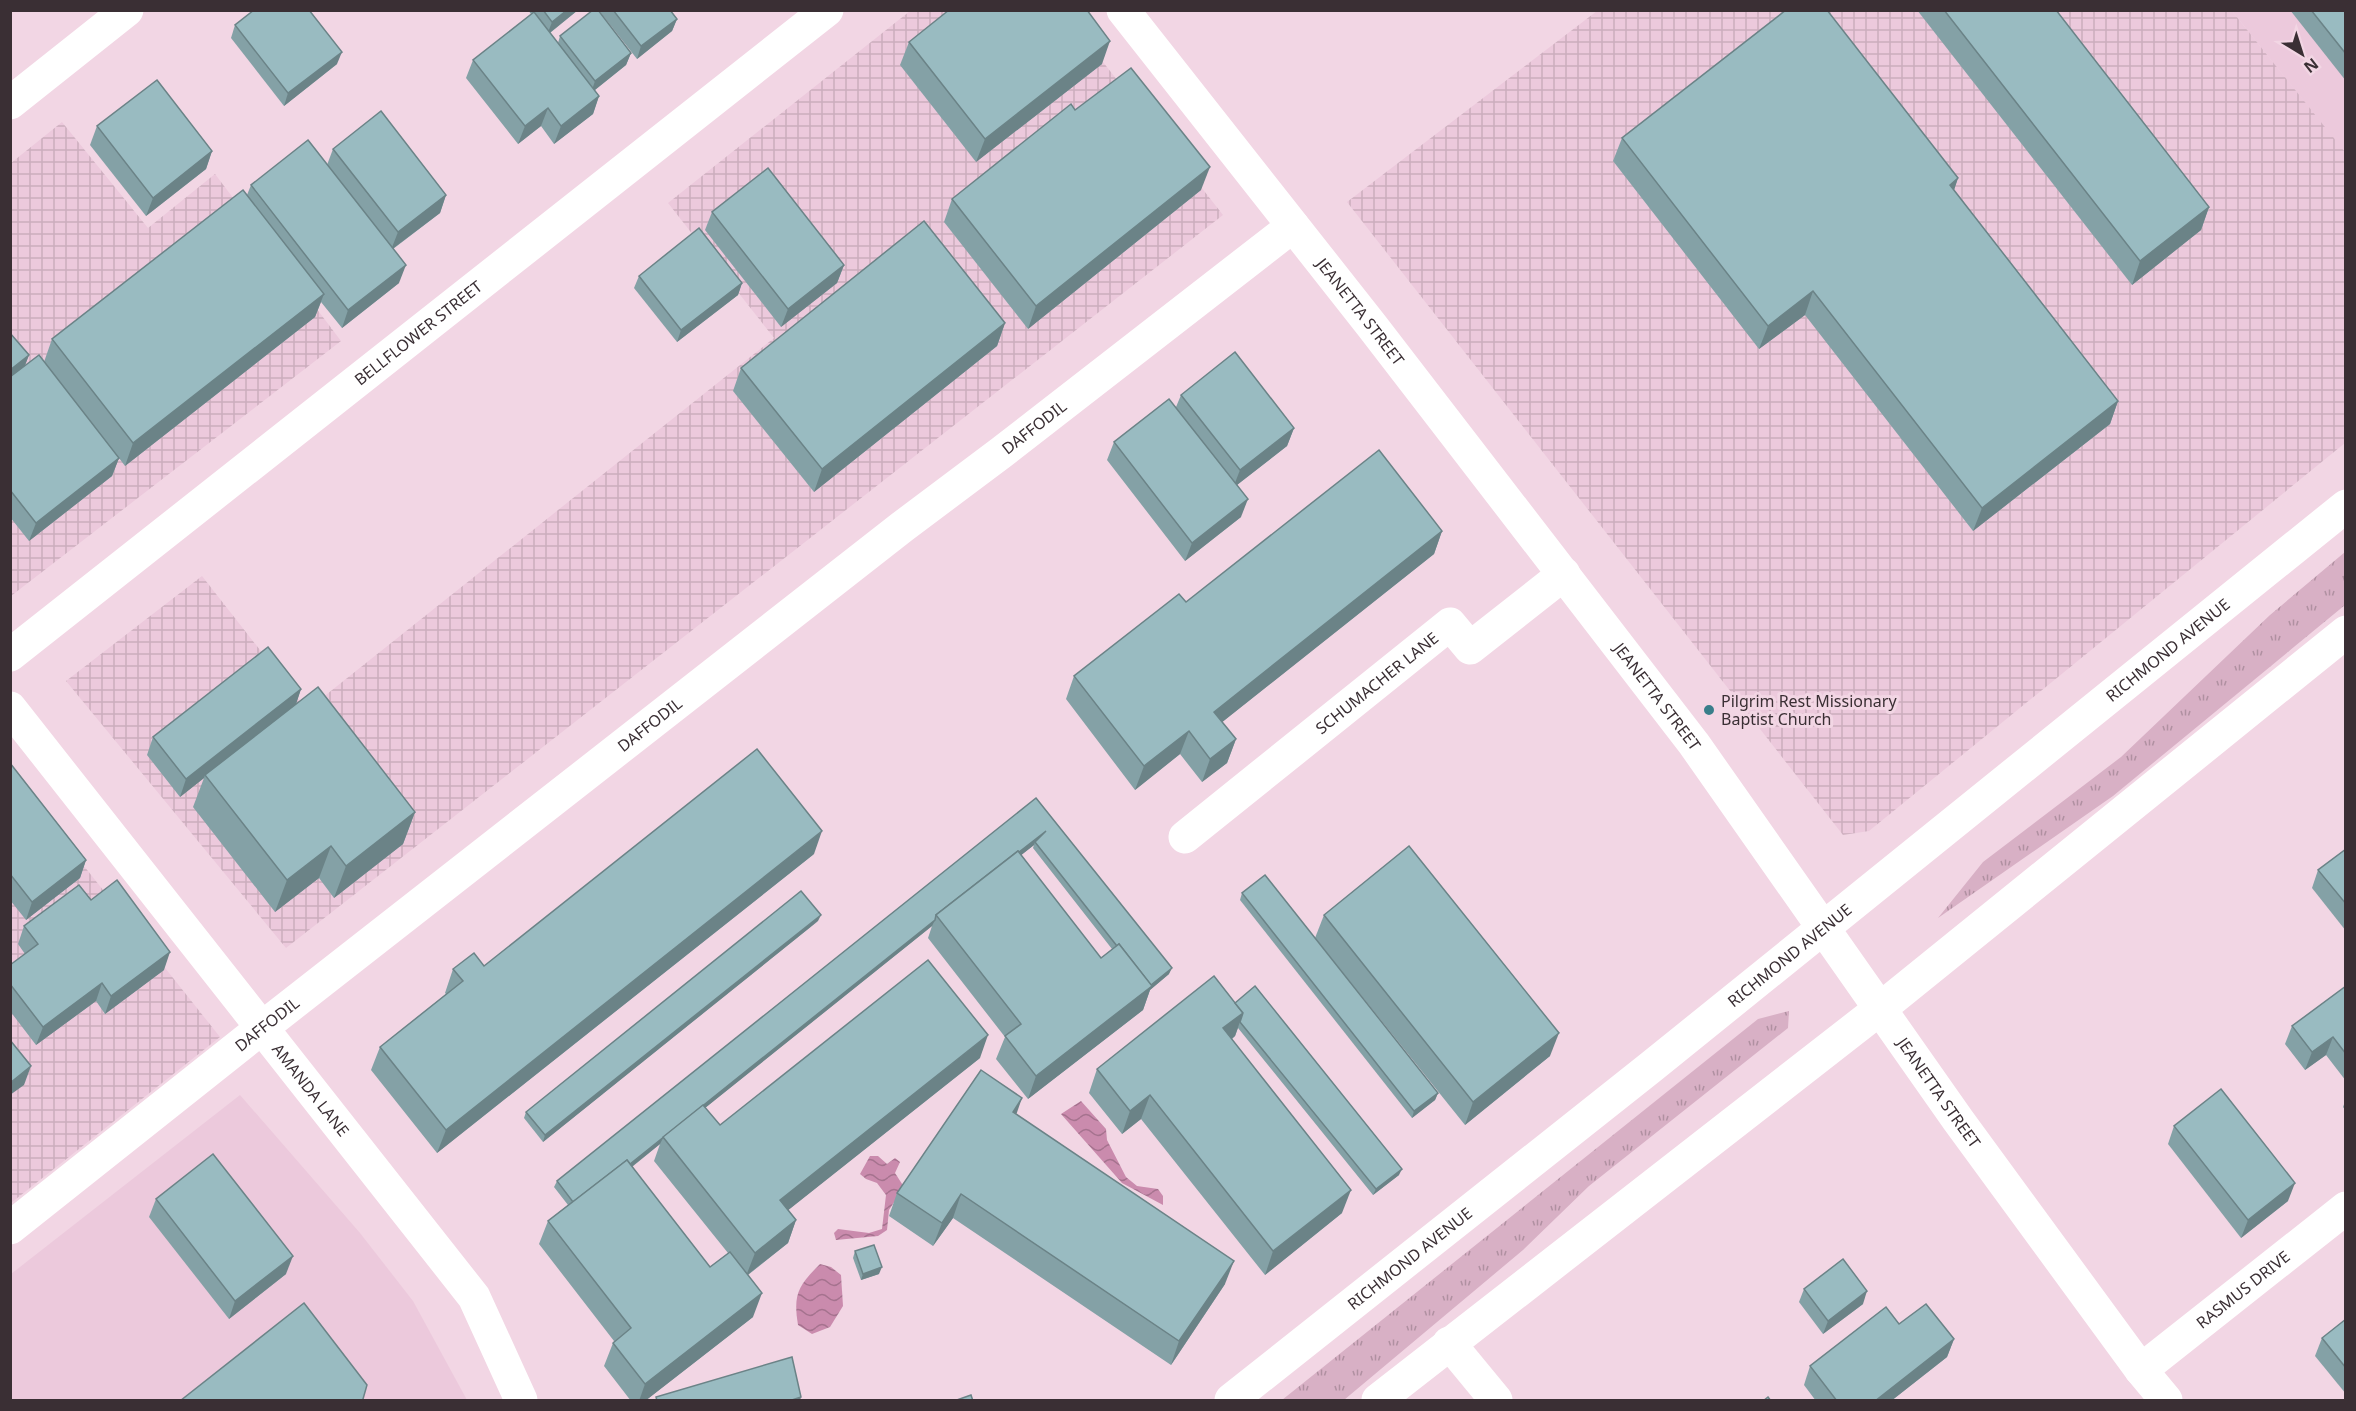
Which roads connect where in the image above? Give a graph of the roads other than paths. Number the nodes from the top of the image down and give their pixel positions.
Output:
1 (127, 10) edge
2 (826, 10) edge
3 (1123, 10) edge
4 (10, 103) edge
5 (1293, 226) junction
6 (2346, 506) edge
7 (1564, 574) junction
8 (2346, 632) edge
9 (10, 655) edge
10 (10, 708) edge
11 (1185, 837) dead end
12 (1823, 926) junction
13 (1881, 1008) junction
14 (263, 1027) junction
15 (2346, 1208) edge
16 (10, 1228) edge
17 (1449, 1344) junction
18 (2141, 1370) junction
19 (521, 1401) edge
20 (1231, 1401) edge
21 (1378, 1401) edge
22 (1496, 1401) edge
23 (2166, 1401) edge

1 - 4 street
2 - 9 street, BELLFLOWER STREET
3 - 5 street, JEANETTA STREET
5 - 7 street, JEANETTA STREET
5 - 14 street, DAFFODIL
6 - 12 street, RICHMOND AVENUE
7 - 11 street, SCHUMACHER LANE
7 - 12 street, JEANETTA STREET
8 - 13 street
10 - 14 street, AMANDA LANE
12 - 13 street, JEANETTA STREET
12 - 20 street, RICHMOND AVENUE
13 - 17 street
13 - 18 street, JEANETTA STREET
14 - 16 street, DAFFODIL
14 - 19 street, AMANDA LANE
15 - 18 street, RASMUS DRIVE
17 - 21 street
17 - 22 street
18 - 23 street, JEANETTA STREET

